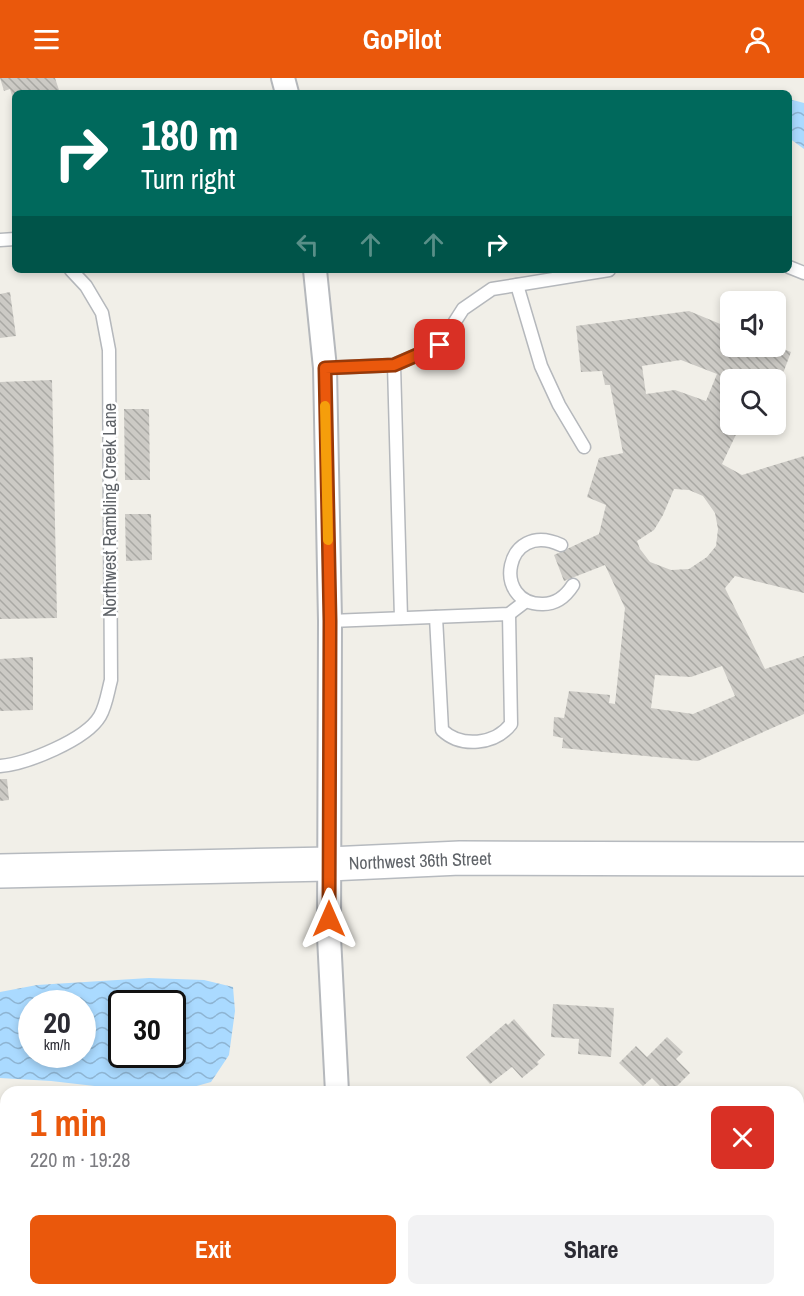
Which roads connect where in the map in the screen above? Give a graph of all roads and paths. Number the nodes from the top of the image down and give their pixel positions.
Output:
1 (74, 273) edge
2 (315, 273) edge
3 (591, 273) edge
4 (517, 285) junction
5 (394, 365) junction
6 (325, 368) junction
7 (584, 447) dead end
8 (561, 545) dead end
9 (573, 585) dead end
10 (526, 601) junction
11 (509, 614) junction
12 (436, 617) junction
13 (401, 618) junction
14 (330, 621) junction
15 (0, 766) edge
16 (804, 860) edge
17 (329, 864) junction
18 (0, 871) edge
19 (337, 1086) edge

1 - 15 lane, Northwest Rambling Creek Lane
2 - 6 street
3 - 4 lane
4 - 5 lane
4 - 7 lane
5 - 6 lane
5 - 13 lane
6 - 14 street
8 - 10 lane
9 - 10 lane
10 - 11 lane
11 - 12 lane
11 - 12 lane
12 - 13 lane
13 - 14 lane
14 - 17 street
16 - 17 main road, Northwest 36th Street
17 - 18 main road, Northwest 36th Street
17 - 19 street

